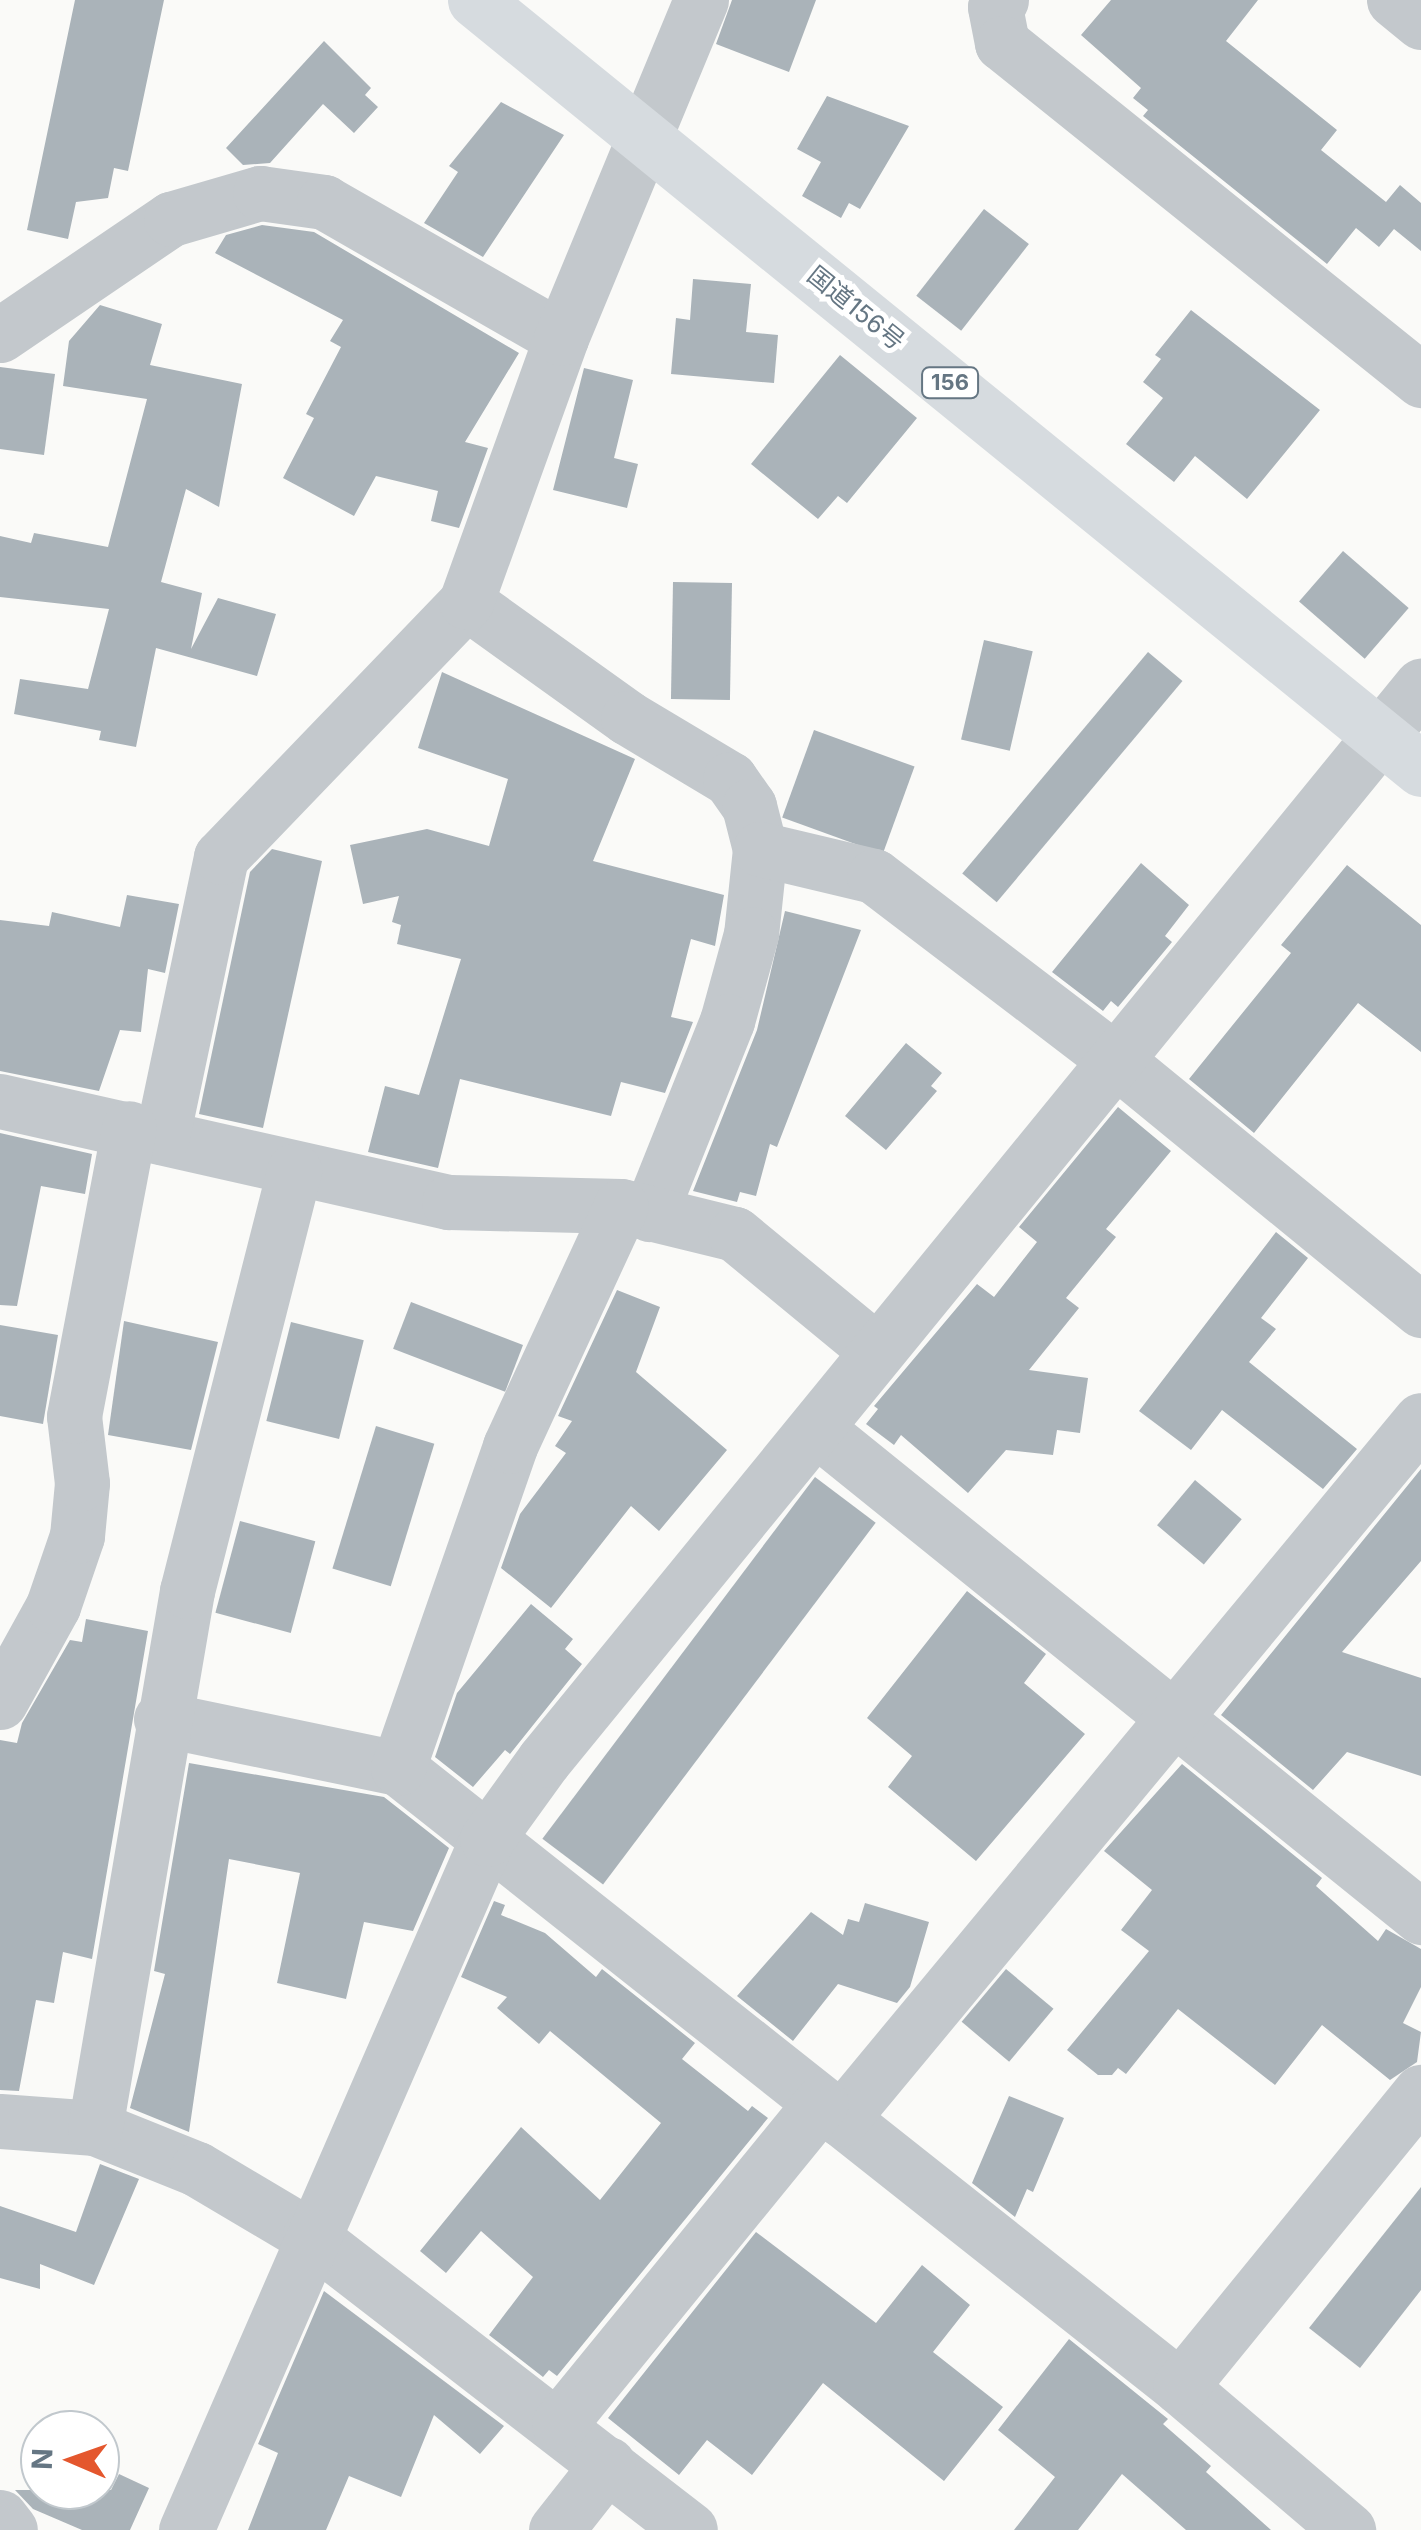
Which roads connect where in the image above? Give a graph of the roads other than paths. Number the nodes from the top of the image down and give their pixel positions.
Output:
1 (475, 0) edge
2 (701, 0) edge
3 (1001, 0) edge
4 (1394, 0) edge
5 (1421, 22) edge
6 (646, 140) junction
7 (0, 335) edge
8 (561, 338) junction
9 (1421, 380) edge
10 (466, 602) junction
11 (1421, 686) edge
12 (1379, 736) junction
13 (1421, 769) edge
14 (760, 850) junction
15 (1118, 1062) junction
16 (0, 1101) edge
17 (145, 1132) junction
18 (294, 1170) junction
19 (636, 1210) junction
20 (1421, 1310) edge
21 (877, 1351) junction
22 (1421, 1420) edge
23 (819, 1431) junction
24 (0, 1702) edge
25 (1174, 1718) junction
26 (161, 1719) junction
27 (398, 1768) junction
28 (487, 1839) junction
29 (1421, 1917) edge
30 (1421, 2092) edge
31 (831, 2111) junction
32 (0, 2120) edge
33 (95, 2128) junction
34 (310, 2236) junction
35 (1180, 2387) junction
36 (559, 2424) junction
37 (608, 2464) junction
38 (0, 2517) edge
39 (10, 2530) edge
40 (186, 2530) edge
41 (556, 2530) edge
42 (690, 2530) edge
43 (1348, 2530) edge

1 - 6 highway, 国道156号 / 156
2 - 6 street
3 - 9 street
4 - 5 street
6 - 8 street
6 - 12 highway, 国道156号 / 156
7 - 8 street
8 - 10 street
10 - 14 street
10 - 17 street
11 - 12 street
12 - 13 highway, 国道156号 / 156
12 - 15 street
14 - 15 street
14 - 19 street
15 - 20 street
15 - 21 street
16 - 17 street
17 - 18 street
17 - 24 street
18 - 19 street
18 - 26 street
19 - 21 street
19 - 27 street
21 - 23 street
22 - 25 street
23 - 25 street
23 - 28 street
25 - 29 street
25 - 31 street
26 - 27 street
26 - 33 street
27 - 28 street
28 - 31 street
28 - 34 street
30 - 35 street
31 - 35 street
31 - 36 street
32 - 33 street
33 - 34 street
34 - 36 street
34 - 40 street
35 - 43 street
36 - 37 street
37 - 41 street
37 - 42 street
38 - 39 street

